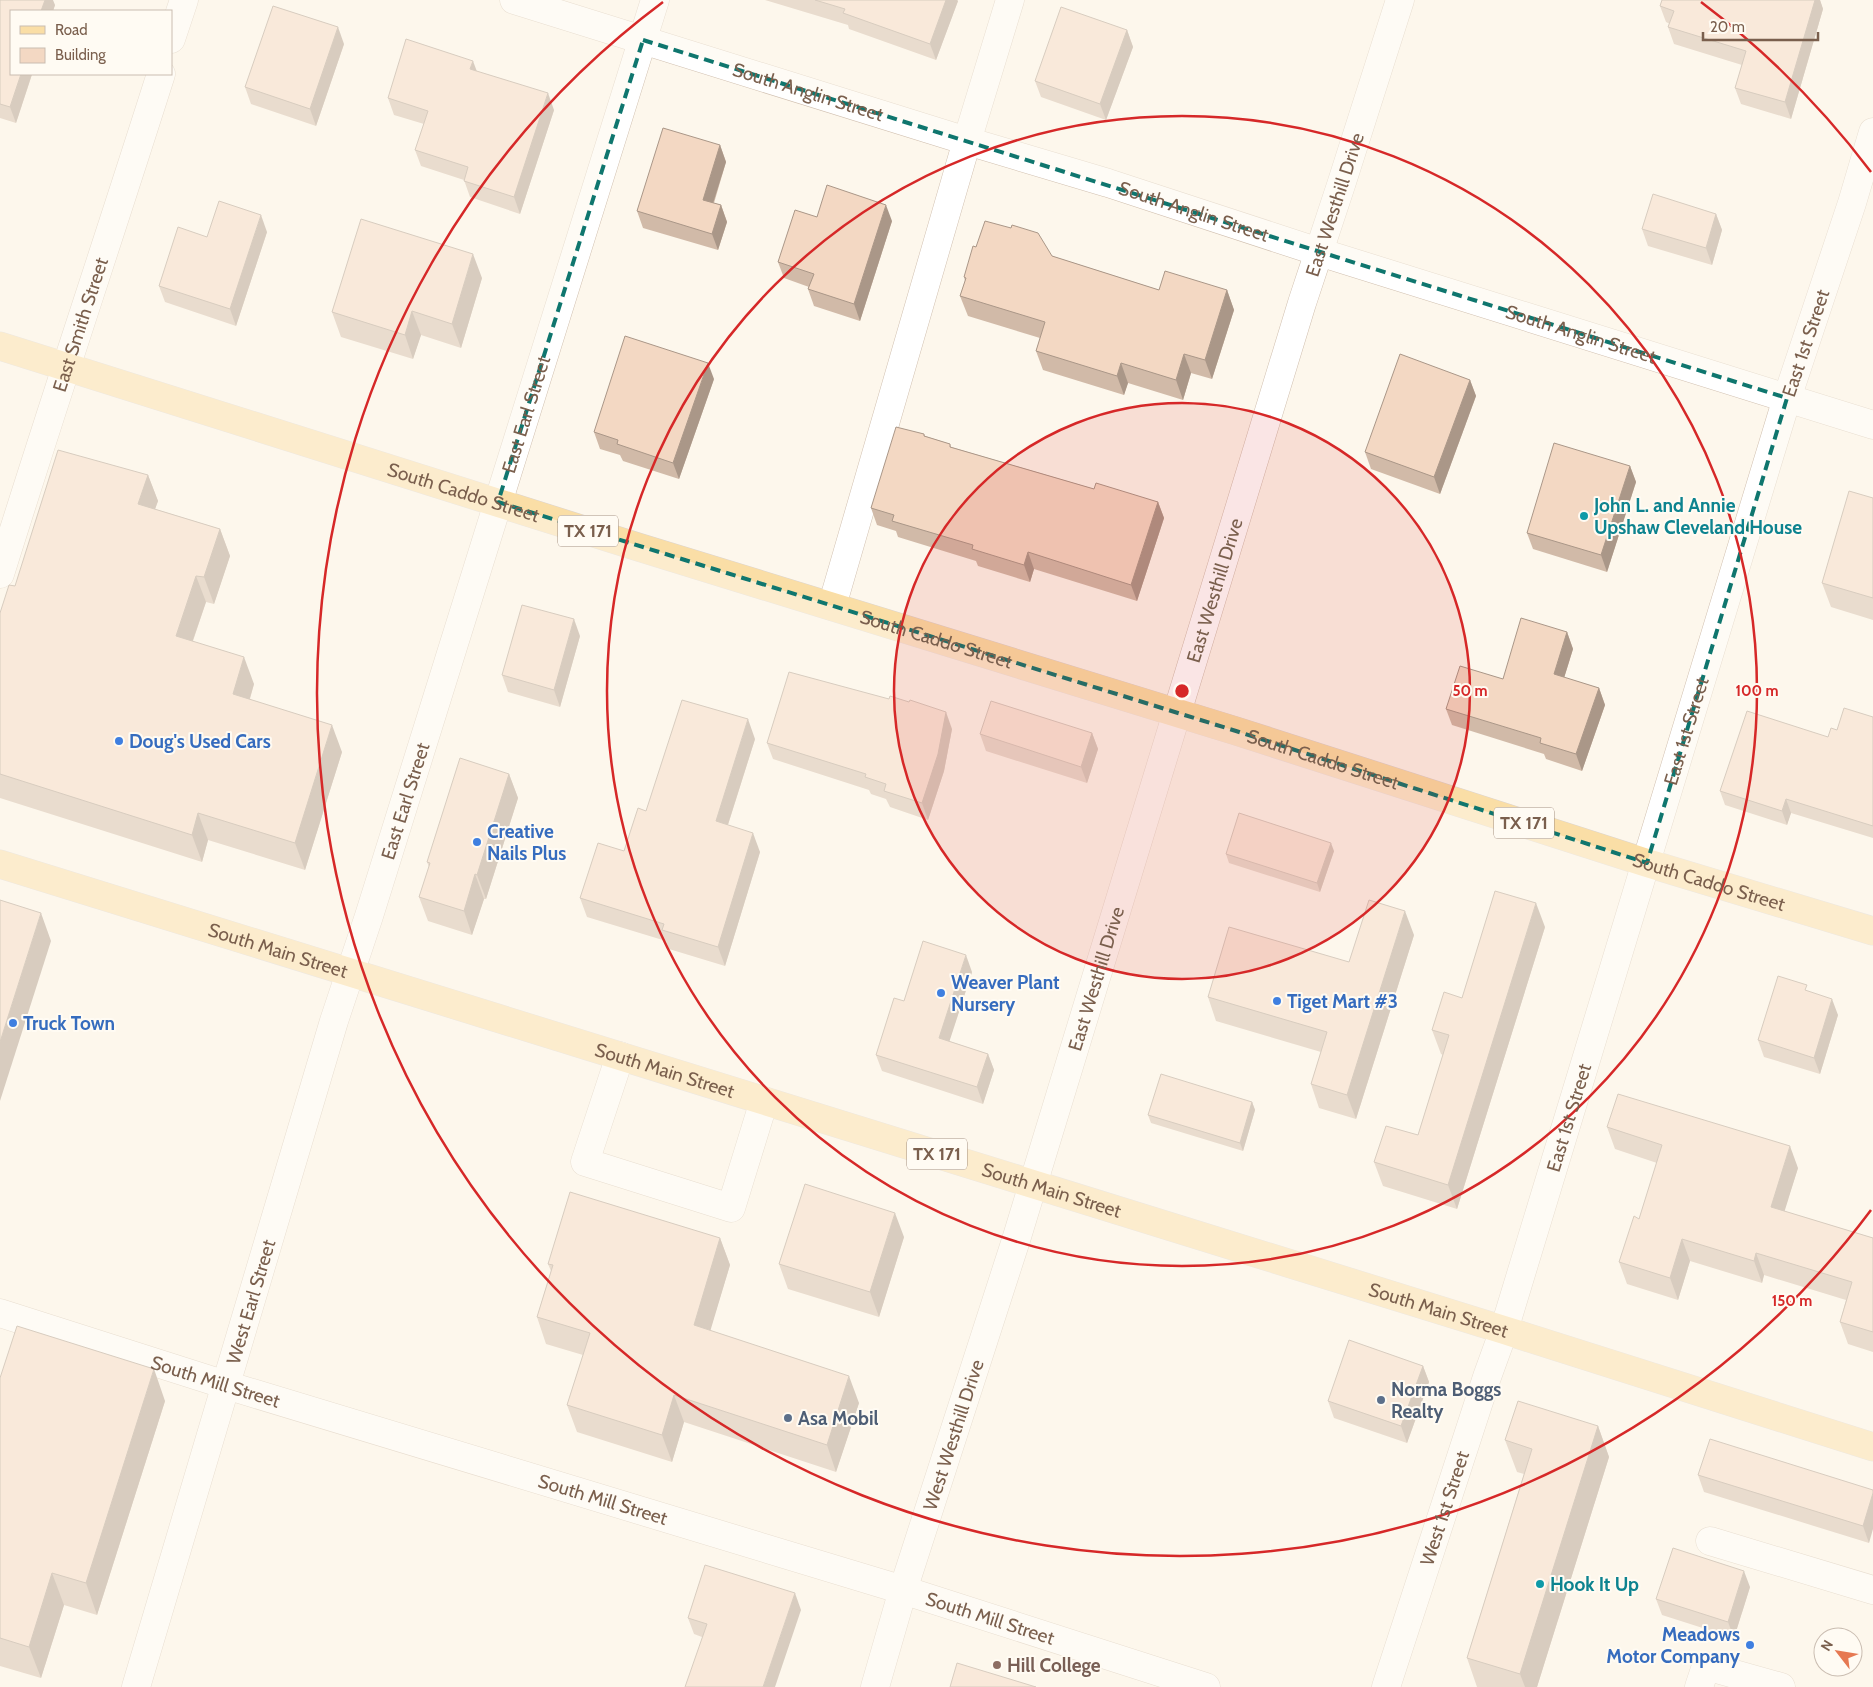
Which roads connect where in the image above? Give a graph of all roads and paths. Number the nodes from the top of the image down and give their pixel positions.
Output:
1 (184, 0) edge
2 (514, 0) edge
3 (656, 0) edge
4 (1010, 0) edge
5 (1400, 0) edge
6 (172, 37) edge
7 (643, 40) junction
8 (161, 75) edge
9 (1873, 132) edge
10 (967, 141) junction
11 (1319, 252) junction
12 (0, 346) edge
13 (66, 366) junction
14 (1788, 398) junction
15 (1873, 424) edge
16 (498, 502) junction
17 (0, 574) edge
18 (832, 606) junction
19 (1176, 713) junction
20 (1647, 863) junction
21 (0, 864) edge
22 (1873, 931) edge
23 (350, 972) junction
24 (620, 1056) junction
25 (764, 1101) junction
26 (1033, 1184) junction
27 (0, 1313) edge
28 (1504, 1330) junction
29 (226, 1386) junction
30 (1873, 1447) edge
31 (1710, 1541) dead end
32 (903, 1590) junction
33 (1873, 1590) edge
34 (1703, 1676) edge
35 (136, 1687) edge
36 (875, 1687) edge
37 (1206, 1687) edge
38 (1386, 1687) edge
39 (1781, 1687) edge

1 - 6 street
2 - 7 street, South Anglin Street
3 - 7 street, East Earl Street
4 - 10 street
5 - 11 street, East Westhill Drive
7 - 10 street, South Anglin Street
7 - 16 street, East Earl Street
8 - 13 street, East Smith Street
9 - 14 street, East 1st Street
10 - 11 street, South Anglin Street
10 - 18 street
11 - 14 street, South Anglin Street
11 - 19 street, East Westhill Drive
12 - 13 main road, South Caddo Street / TX 171
13 - 16 main road, South Caddo Street / TX 171
13 - 17 street, East Smith Street
14 - 15 street, South Anglin Street
14 - 20 street, East 1st Street
16 - 18 main road, South Caddo Street / TX 171
16 - 23 street, East Earl Street
18 - 19 main road, South Caddo Street / TX 171
19 - 20 main road, South Caddo Street / TX 171
19 - 26 street, East Westhill Drive
20 - 22 main road, South Caddo Street / TX 171
20 - 28 street, East 1st Street
21 - 23 main road, South Main Street / TX 171
23 - 24 main road, South Main Street / TX 171
23 - 29 street, West Earl Street
24 - 25 main road, South Main Street / TX 171
24 - 25 street
25 - 26 main road, South Main Street / TX 171
26 - 28 main road, South Main Street / TX 171
26 - 32 street, West Westhill Drive
27 - 29 street, South Mill Street
28 - 30 main road, South Main Street / TX 171
28 - 38 street, West 1st Street
29 - 32 street, South Mill Street
29 - 35 street, West Earl Street
31 - 33 street
32 - 36 street, West Westhill Drive
32 - 37 street, South Mill Street
34 - 39 street

